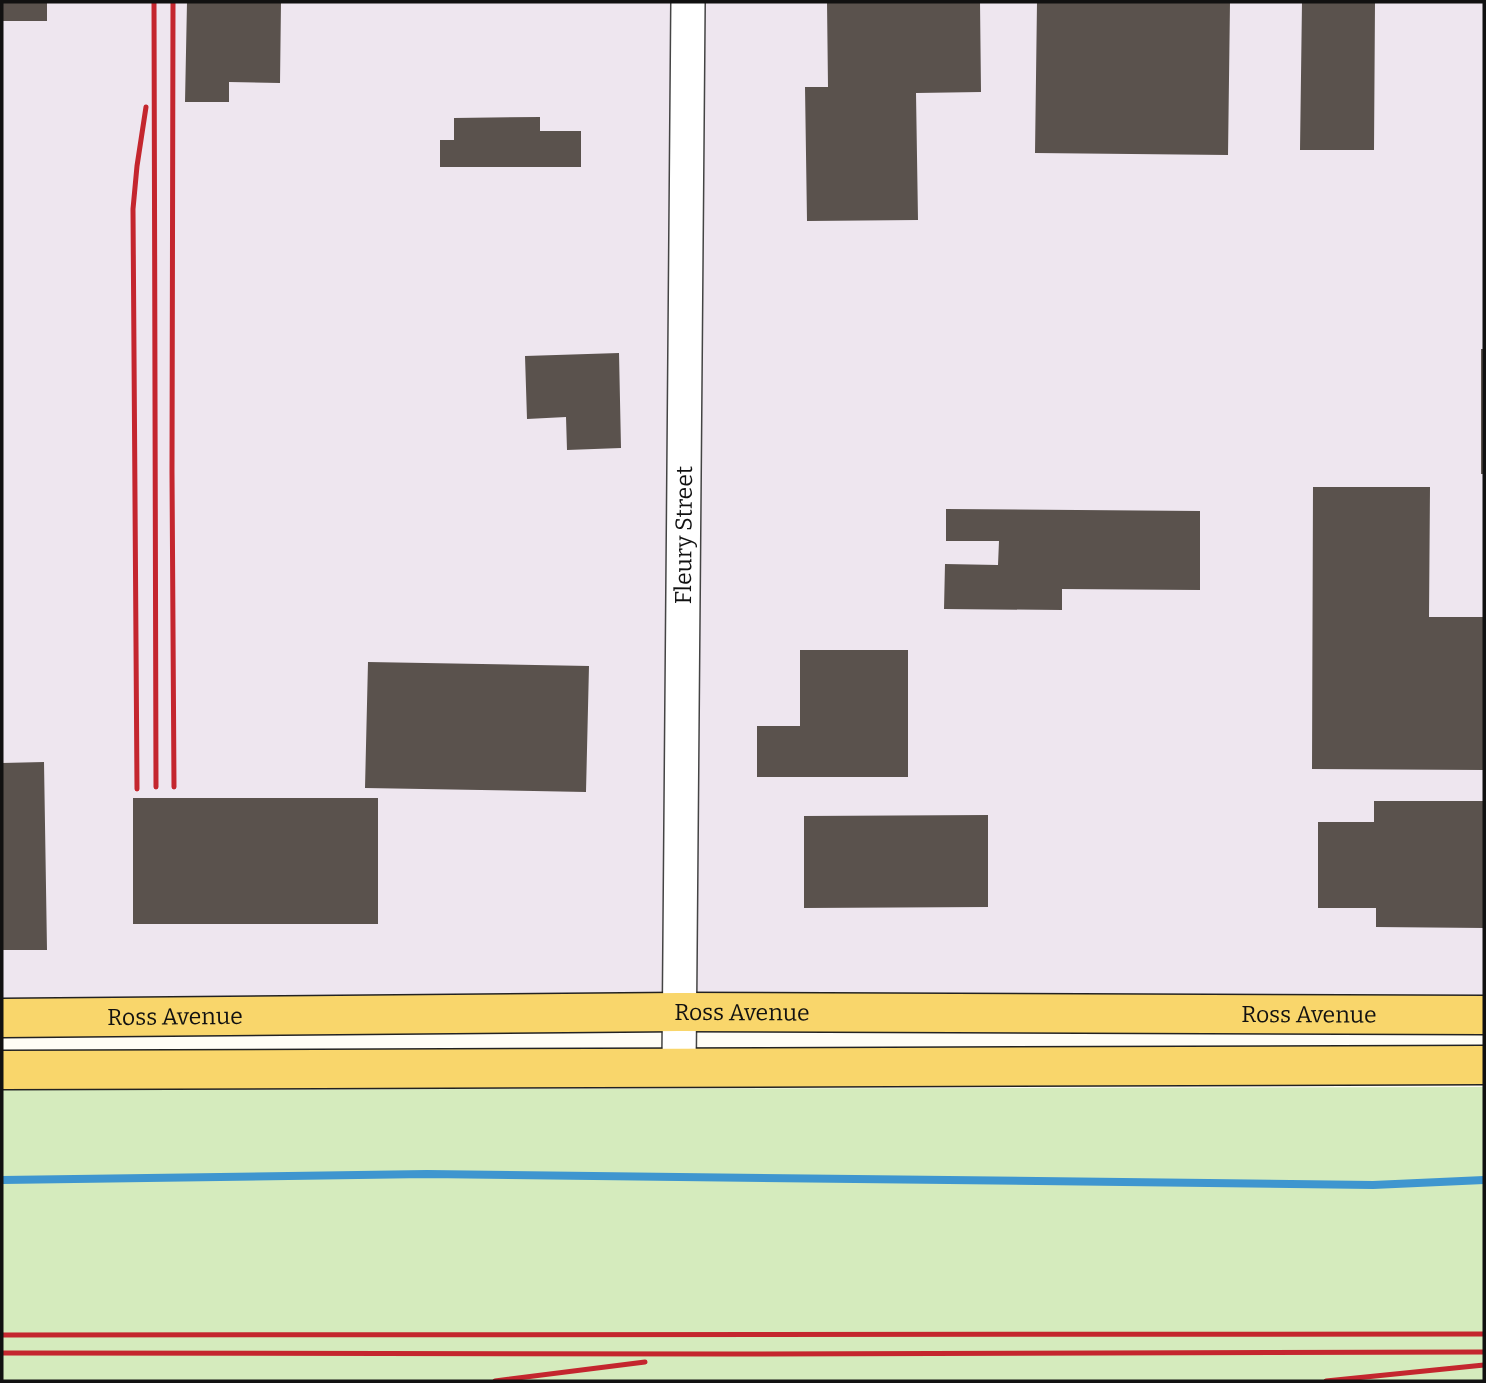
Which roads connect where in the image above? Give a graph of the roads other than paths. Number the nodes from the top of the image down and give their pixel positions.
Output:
1 (688, 2) edge
2 (679, 1012) junction
3 (1484, 1015) edge
4 (2, 1018) edge
5 (1484, 1065) edge
6 (679, 1067) junction
7 (2, 1070) edge

1 - 2 street, Fleury Street
2 - 3 main road, Ross Avenue
2 - 4 main road, Ross Avenue
2 - 6 street, Fleury Street
5 - 6 main road
6 - 7 main road

